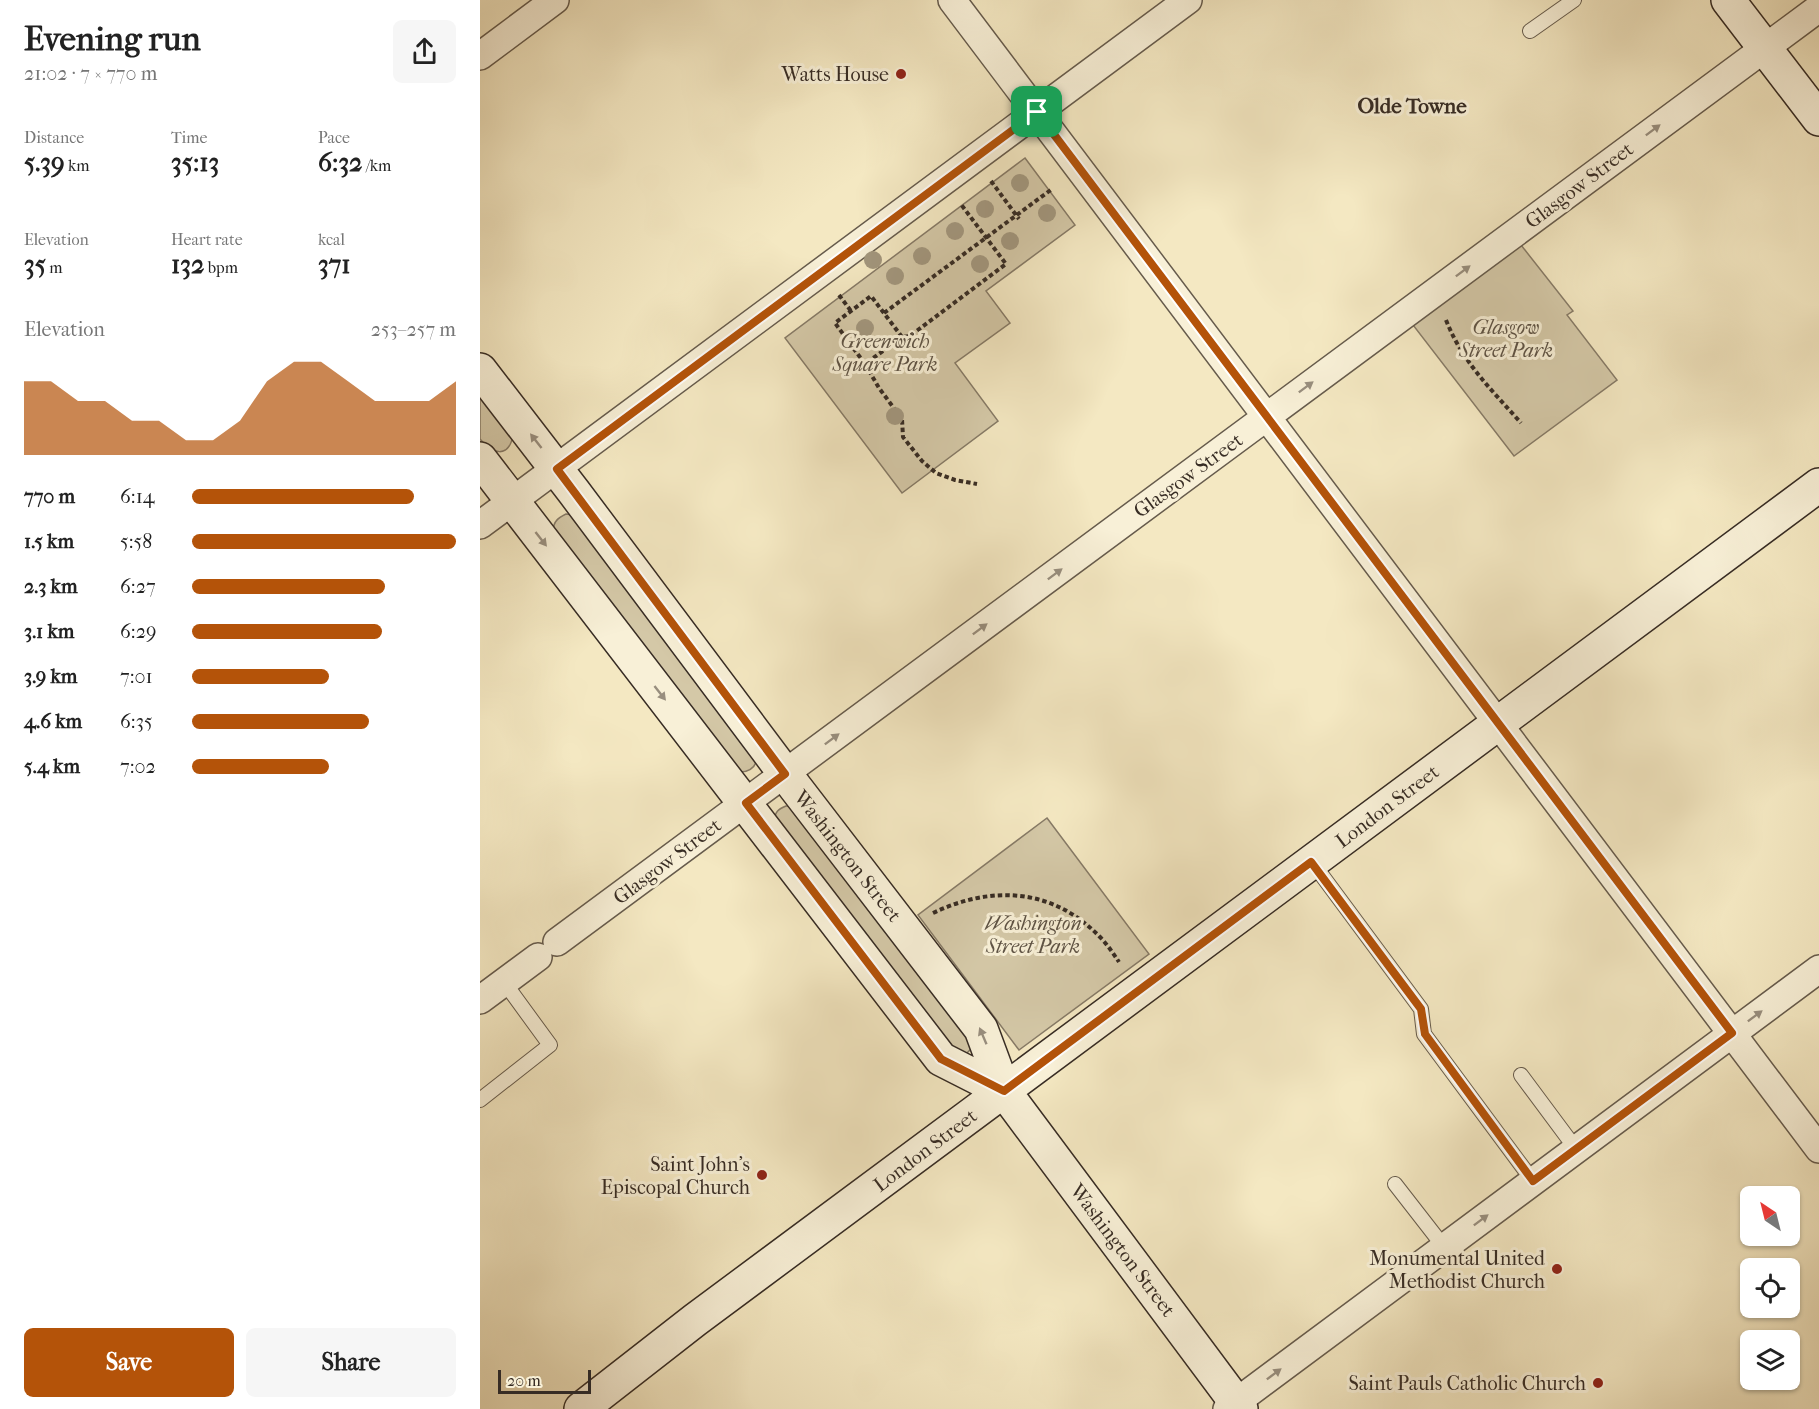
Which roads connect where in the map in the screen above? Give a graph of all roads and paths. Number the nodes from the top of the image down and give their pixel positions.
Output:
1 (555, 0) edge
2 (952, 0) edge
3 (1188, 0) edge
4 (1574, 0) edge
5 (1728, 0) edge
6 (1819, 8) edge
7 (1530, 31) dead end
8 (1764, 48) junction
9 (480, 56) edge
10 (1037, 112) junction
11 (1819, 119) edge
12 (990, 179) dead end
13 (1052, 189) dead end
14 (960, 202) dead end
15 (1018, 217) junction
16 (986, 237) junction
17 (839, 294) dead end
18 (851, 311) junction
19 (884, 313) junction
20 (1444, 315) dead end
21 (902, 337) junction
22 (865, 364) junction
23 (480, 370) edge
24 (1267, 417) junction
25 (1521, 423) dead end
26 (480, 459) edge
27 (557, 469) junction
28 (977, 484) dead end
29 (1819, 485) edge
30 (512, 502) junction
31 (480, 525) edge
32 (1498, 723) junction
33 (785, 774) junction
34 (746, 803) junction
35 (1311, 862) junction
36 (924, 917) dead end
37 (1119, 962) dead end
38 (1819, 969) edge
39 (504, 982) junction
40 (480, 999) edge
41 (1732, 1033) junction
42 (1521, 1075) dead end
43 (1004, 1091) junction
44 (480, 1101) edge
45 (1576, 1149) junction
46 (1819, 1149) edge
47 (1533, 1181) junction
48 (1395, 1184) dead end
49 (1444, 1247) junction
50 (1234, 1407) edge
51 (581, 1409) edge

1 - 9 street
2 - 10 street
3 - 10 street
4 - 7 lane
5 - 8 street
6 - 8 street, Glasgow Street
8 - 11 street
24 -> 8 street, Glasgow Street
10 - 24 street
10 - 27 street
12 - 15 path
13 - 15 path
14 - 16 path
15 - 16 path
16 - 19 path
16 - 21 path
17 - 18 path
18 - 19 path
18 - 22 path
19 - 21 path
20 - 25 path
21 - 22 path
22 - 28 path
27 -> 23 street, Washington Street
24 - 32 street
33 -> 24 street, Glasgow Street
26 - 30 street, Washington Street
27 - 30 street
27 - 33 street, Washington Street
29 - 32 street, London Street
30 - 31 street
30 -> 34 street, Washington Street
32 - 35 street, London Street
32 - 41 street
33 - 34 street, Glasgow Street
43 -> 33 street, Washington Street
34 - 39 street, Glasgow Street
34 - 43 street, Washington Street
35 - 43 street, London Street
35 - 47 lane
36 - 37 path
41 -> 38 street
39 - 40 street, Glasgow Street
39 - 44 lane
41 - 45 street
41 - 46 street
42 - 45 lane
43 - 50 street, Washington Street
43 - 51 street, London Street
45 - 47 street
49 -> 47 street
48 - 49 lane
50 -> 49 street

